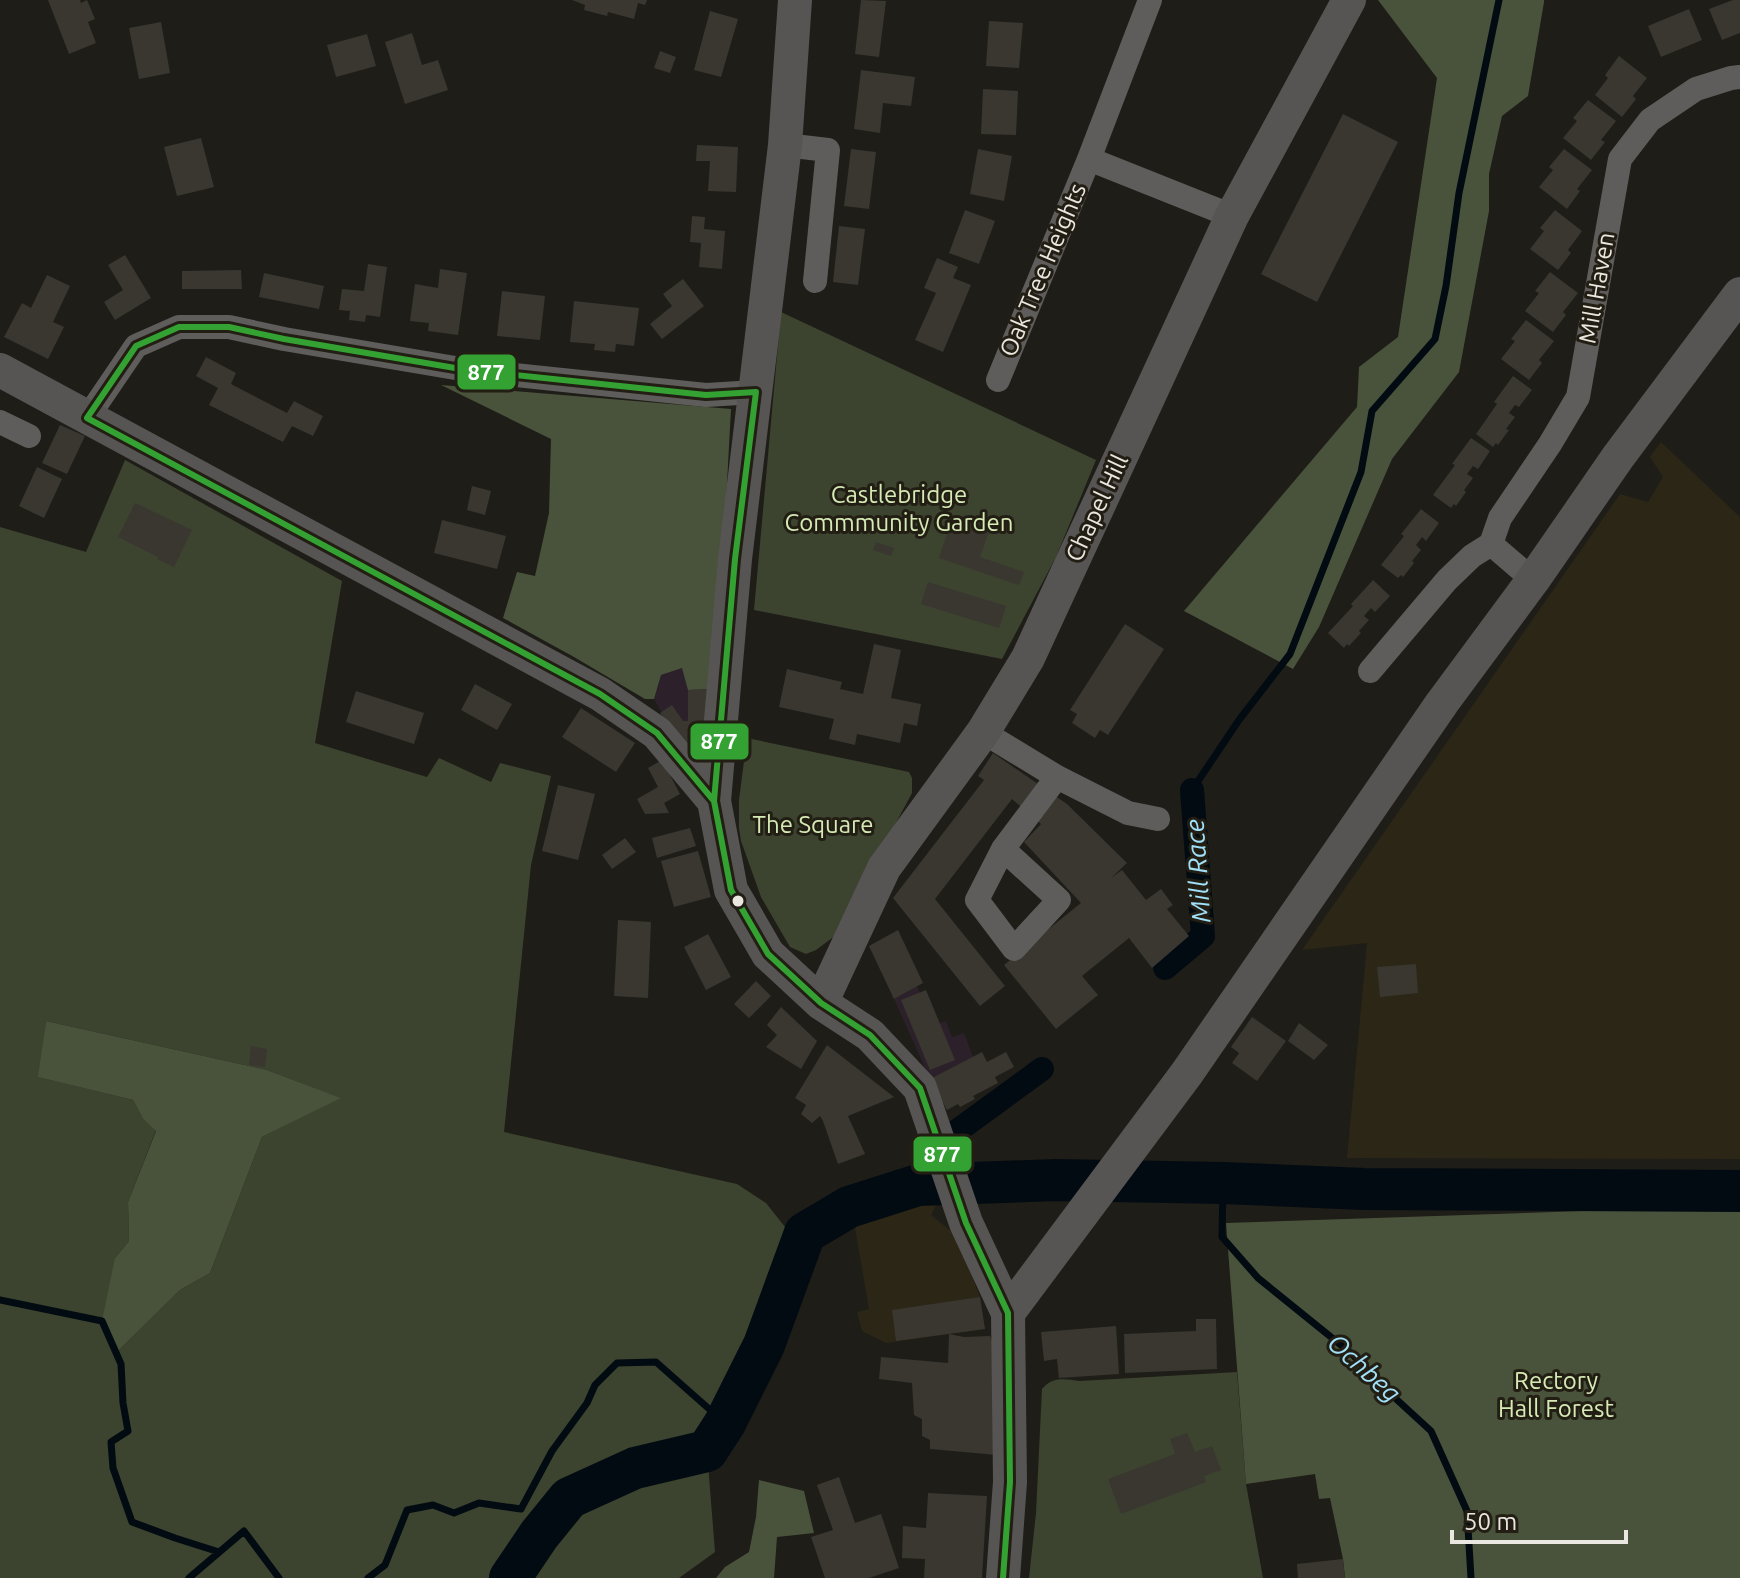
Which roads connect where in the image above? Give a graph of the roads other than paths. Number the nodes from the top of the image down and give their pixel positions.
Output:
1 (795, 0) edge
2 (1150, 0) edge
3 (1349, 0) edge
4 (1740, 77) edge
5 (785, 145) junction
6 (1089, 159) junction
7 (1232, 216) junction
8 (815, 281) dead end
9 (1740, 294) edge
10 (0, 370) edge
11 (998, 380) dead end
12 (756, 392) junction
13 (87, 418) junction
14 (0, 422) edge
15 (29, 436) dead end
16 (1491, 544) junction
17 (1533, 580) junction
18 (1370, 671) dead end
19 (983, 732) junction
20 (1057, 777) junction
21 (714, 801) junction
22 (1158, 819) dead end
23 (1003, 849) dead end
24 (821, 1003) junction
25 (1008, 1313) junction
26 (1003, 1578) edge

1 - 5 street
2 - 6 street, Oak Tree Heights
3 - 7 street, Chapel Hill
4 - 16 street, Mill Haven
5 - 8 street
5 - 12 street
6 - 7 street, Oak Tree Heights
6 - 11 street, Oak Tree Heights
7 - 19 street, Chapel Hill
9 - 17 street
10 - 13 street
12 - 13 street
12 - 21 street
13 - 21 street
14 - 15 street
16 - 17 street
16 - 18 street, Mill Haven
17 - 25 street
19 - 20 street
19 - 24 street, Chapel Hill
20 - 22 street
20 - 23 street
21 - 24 street
24 - 25 street
25 - 26 street

